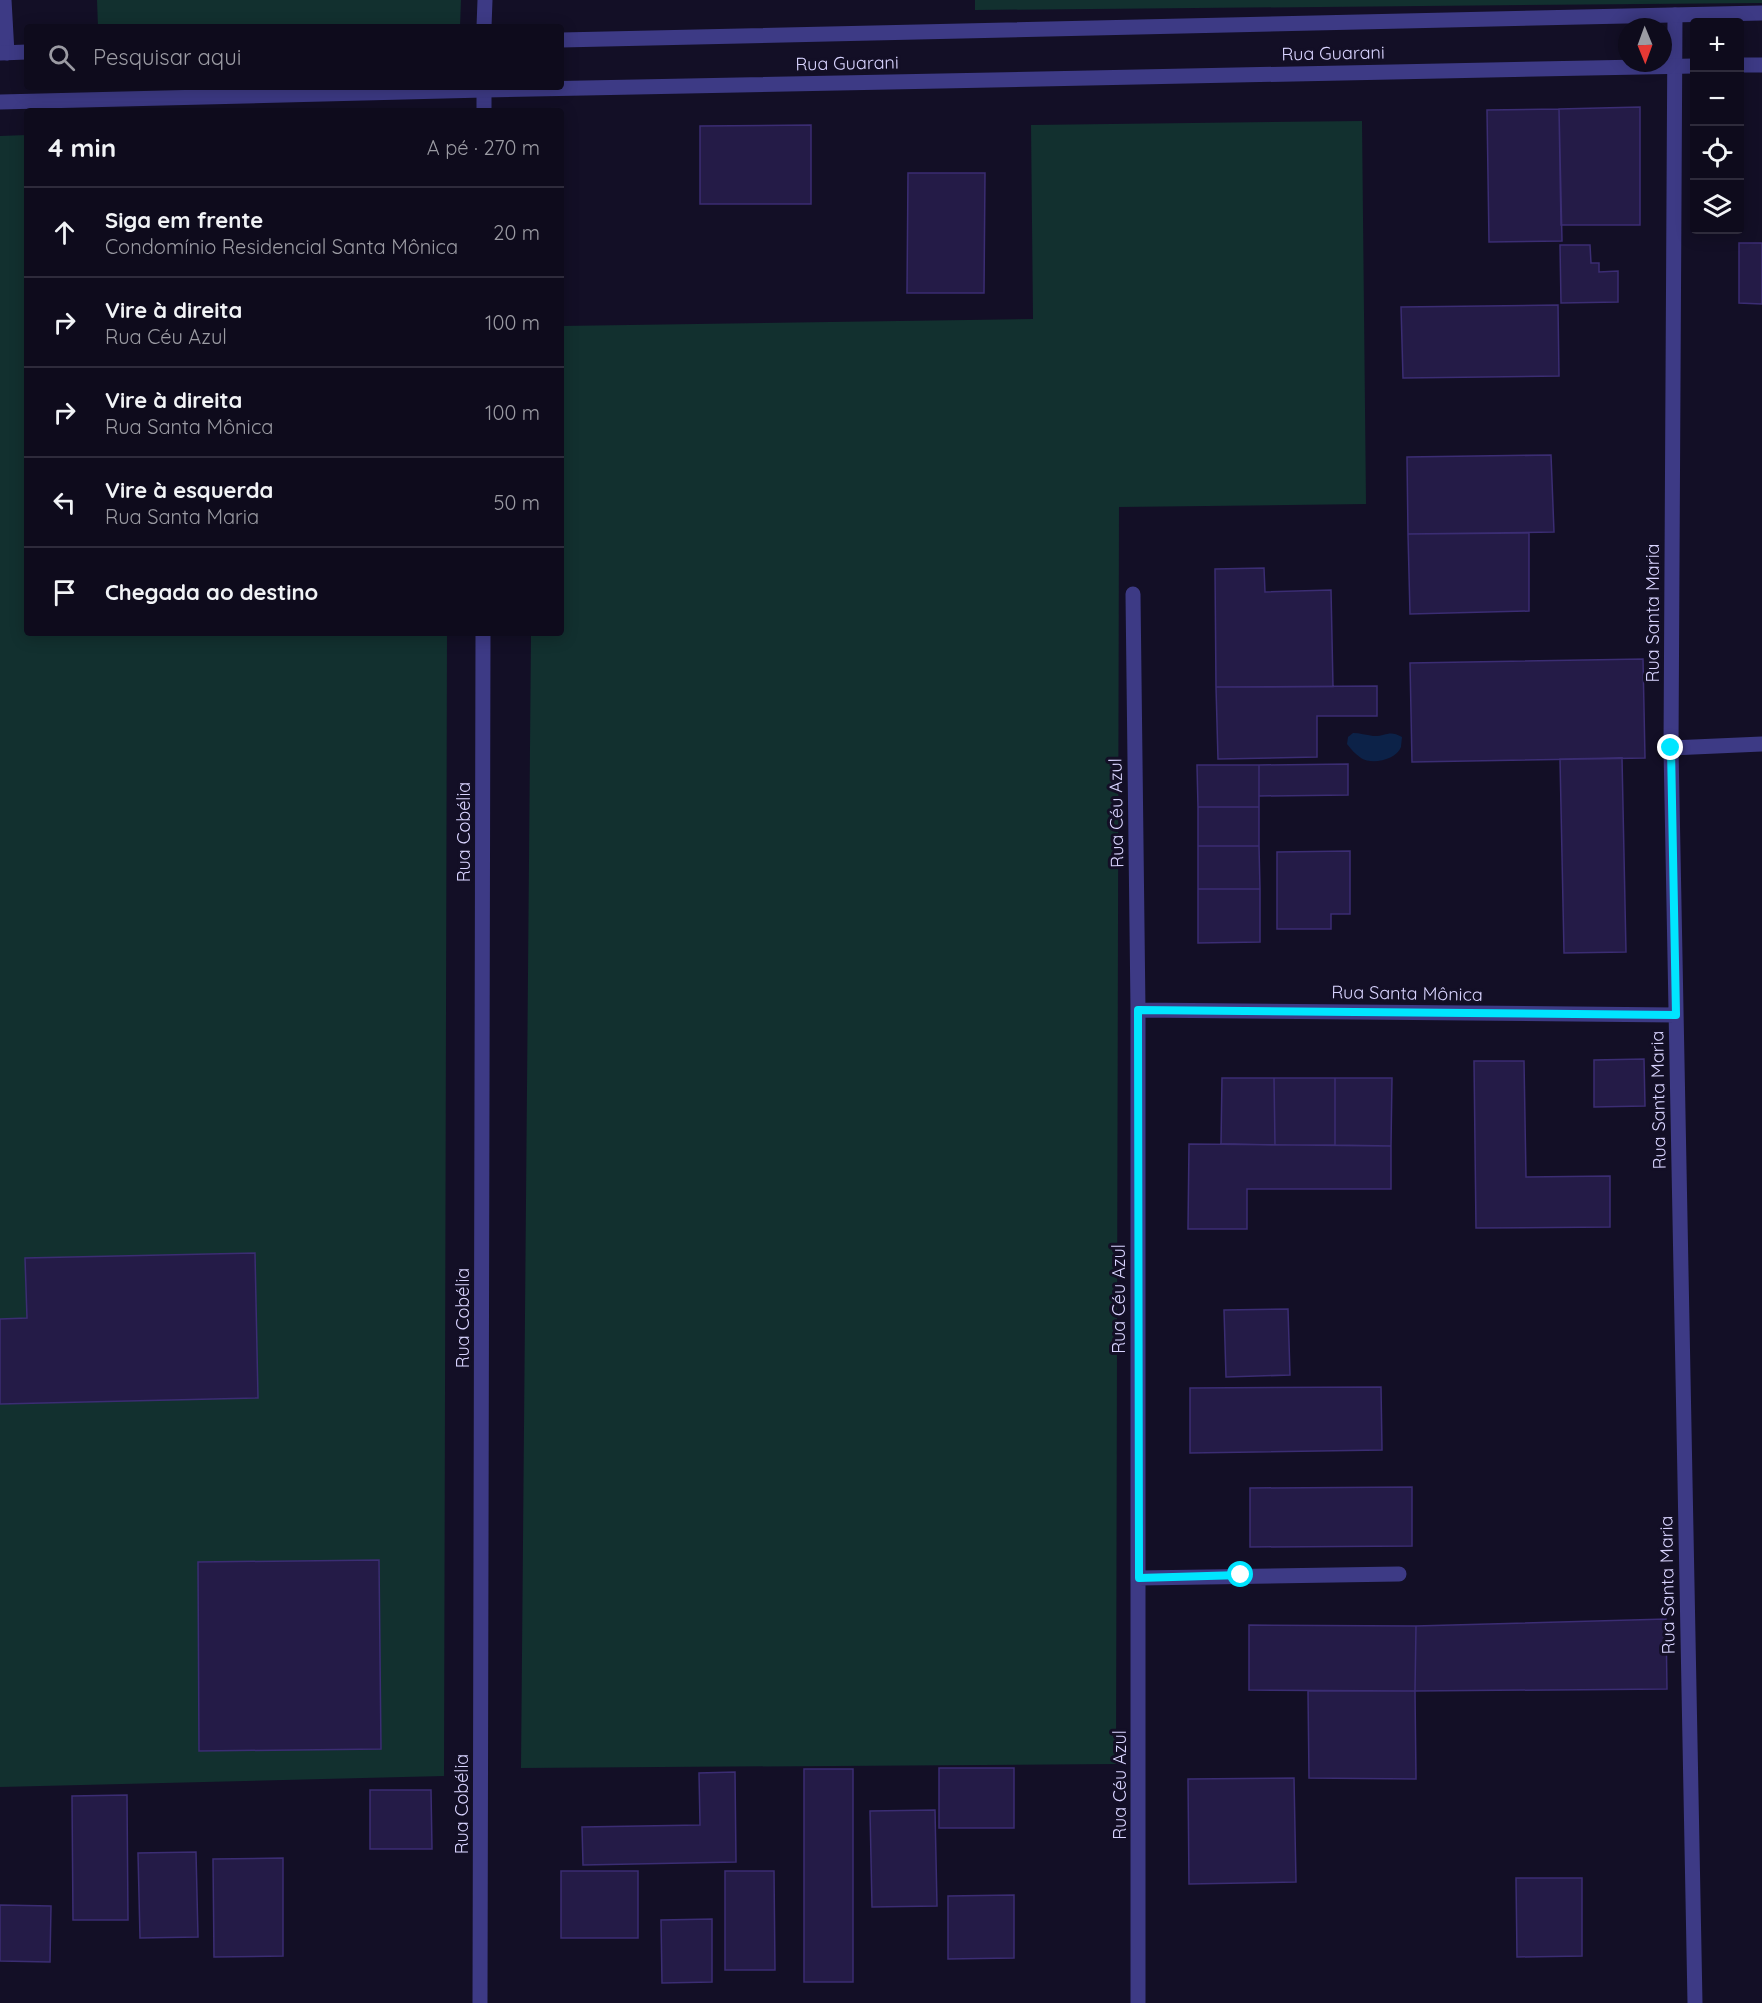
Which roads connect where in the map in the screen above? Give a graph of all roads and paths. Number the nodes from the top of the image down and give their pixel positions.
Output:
1 (4, 0) edge
2 (484, 0) edge
3 (1762, 13) edge
4 (1675, 15) junction
5 (484, 24) edge
6 (564, 40) edge
7 (24, 52) edge
8 (3, 53) edge
9 (1744, 65) edge
10 (1762, 65) edge
11 (1675, 66) junction
12 (1690, 66) edge
13 (564, 87) edge
14 (415, 90) edge
15 (484, 90) edge
16 (0, 102) edge
17 (484, 108) edge
18 (1133, 594) dead end
19 (483, 636) edge
20 (1762, 744) edge
21 (1671, 748) junction
22 (1138, 1010) junction
23 (1676, 1015) junction
24 (1399, 1574) dead end
25 (1139, 1578) junction
26 (480, 2003) edge
27 (1138, 2003) edge
28 (1695, 2003) edge

1 - 8 street
2 - 5 street
3 - 4 street, Rua Guarani
4 - 6 street, Rua Guarani
4 - 11 street, Rua Santa Maria
7 - 8 street
9 - 10 street
11 - 12 street, Rua Guarani
11 - 13 street, Rua Guarani
11 - 21 street, Rua Santa Maria
14 - 16 street, Rua Guarani
15 - 17 street
18 - 22 street, Rua Céu Azul
19 - 26 street, Rua Cobélia
20 - 21 street
21 - 23 street, Rua Santa Maria
22 - 23 street, Rua Santa Mônica
22 - 25 street, Rua Céu Azul
23 - 28 street, Rua Santa Maria
24 - 25 street
25 - 27 street, Rua Céu Azul

